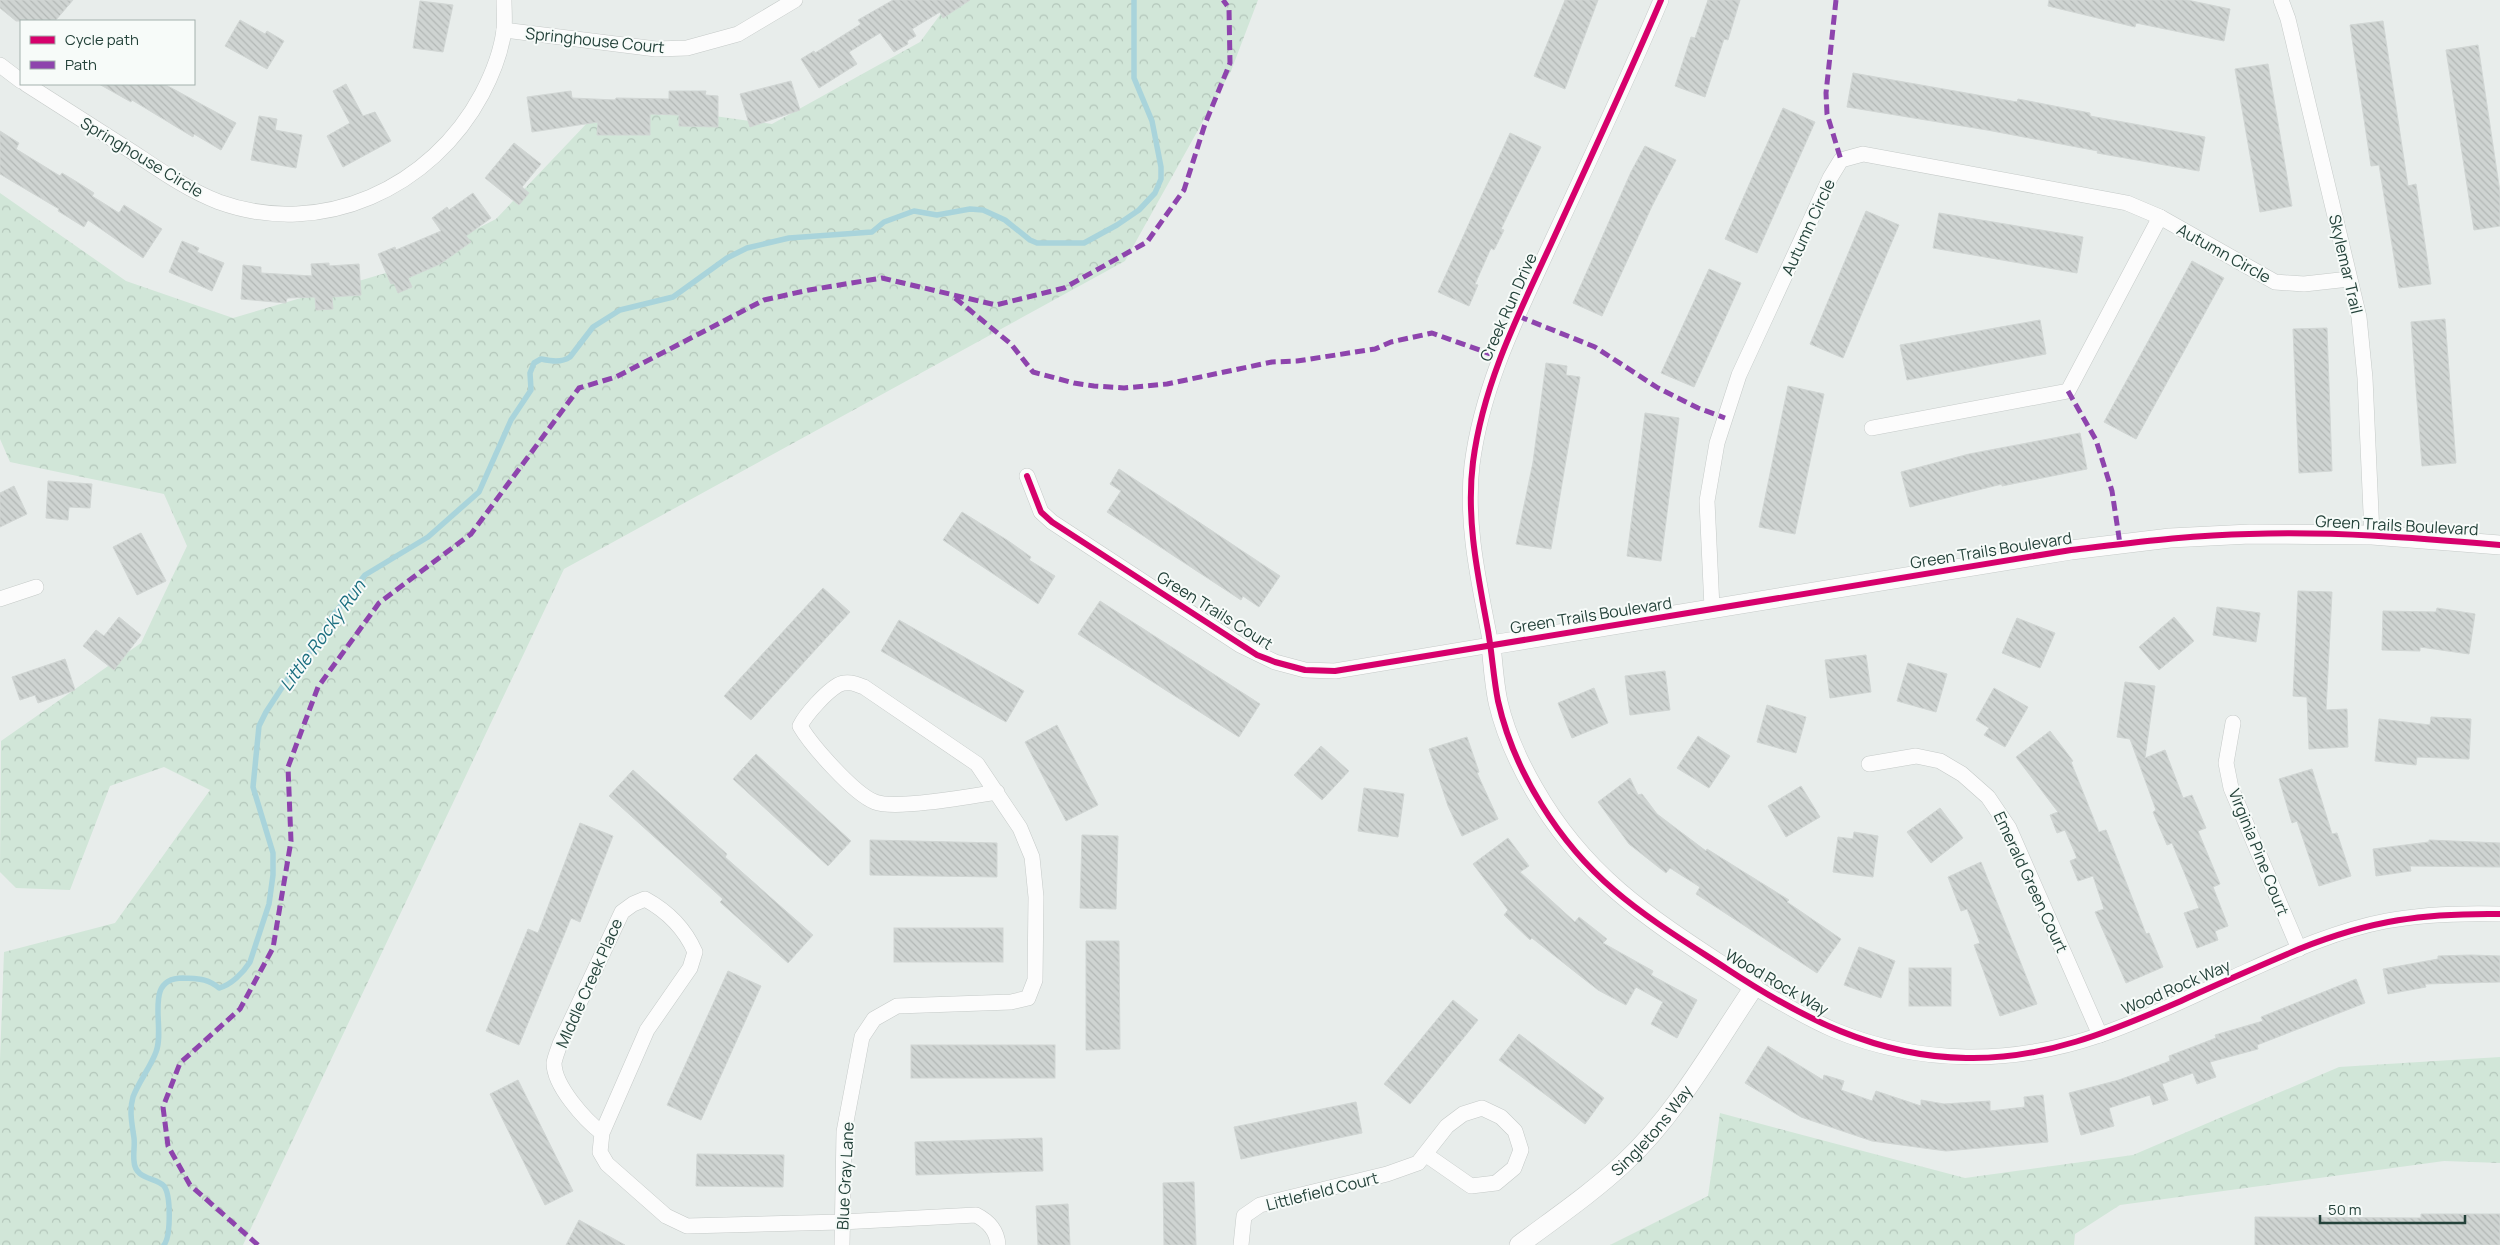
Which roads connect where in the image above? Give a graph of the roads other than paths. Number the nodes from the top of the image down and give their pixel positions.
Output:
1 (504, 0) edge
2 (794, 0) edge
3 (1661, 0) edge
4 (2281, 0) edge
5 (504, 30) junction
6 (0, 65) edge
7 (20, 80) edge
8 (28, 85) edge
9 (2160, 217) junction
10 (2349, 280) junction
11 (1872, 428) dead end
12 (1027, 476) dead end
13 (2372, 535) junction
14 (2500, 545) edge
15 (36, 587) dead end
16 (0, 599) edge
17 (1712, 608) junction
18 (1491, 645) junction
19 (2233, 723) dead end
20 (1869, 764) dead end
21 (997, 792) junction
22 (2500, 914) edge
23 (2299, 949) junction
24 (1754, 987) junction
25 (2100, 1035) junction
26 (602, 1133) junction
27 (1425, 1154) junction
28 (841, 1222) junction
29 (842, 1245) edge
30 (998, 1245) edge
31 (1241, 1245) edge
32 (1520, 1245) edge

1 - 5 street, Springhouse Circle
2 - 5 street, Springhouse Court
3 - 18 street, Creek Run Drive
4 - 10 street, Skylemar Trail
5 - 8 street, Springhouse Circle
6 - 7 street
9 - 10 street, Autumn Circle
9 - 11 street, Autumn Circle
9 - 17 street, Autumn Circle
10 - 13 street, Skylemar Trail
12 - 18 street, Green Trails Court
13 - 14 street, Green Trails Boulevard
13 - 17 street, Green Trails Boulevard
15 - 16 street
17 - 18 street, Green Trails Boulevard
18 - 24 street, Wood Rock Way
19 - 23 street, Virginia Pine Court
20 - 25 street, Emerald Green Court
21 - 21 street
21 - 28 street, Blue Gray Lane
22 - 23 street, Wood Rock Way
23 - 25 street, Wood Rock Way
24 - 25 street, Wood Rock Way
24 - 32 street, Singletons Way
26 - 26 street, MIddle Creek Place
26 - 28 street, MIddle Creek Place
27 - 27 street, Littlefield Court
27 - 31 street, Littlefield Court
28 - 29 street, Blue Gray Lane
28 - 30 street, MIddle Creek Place

